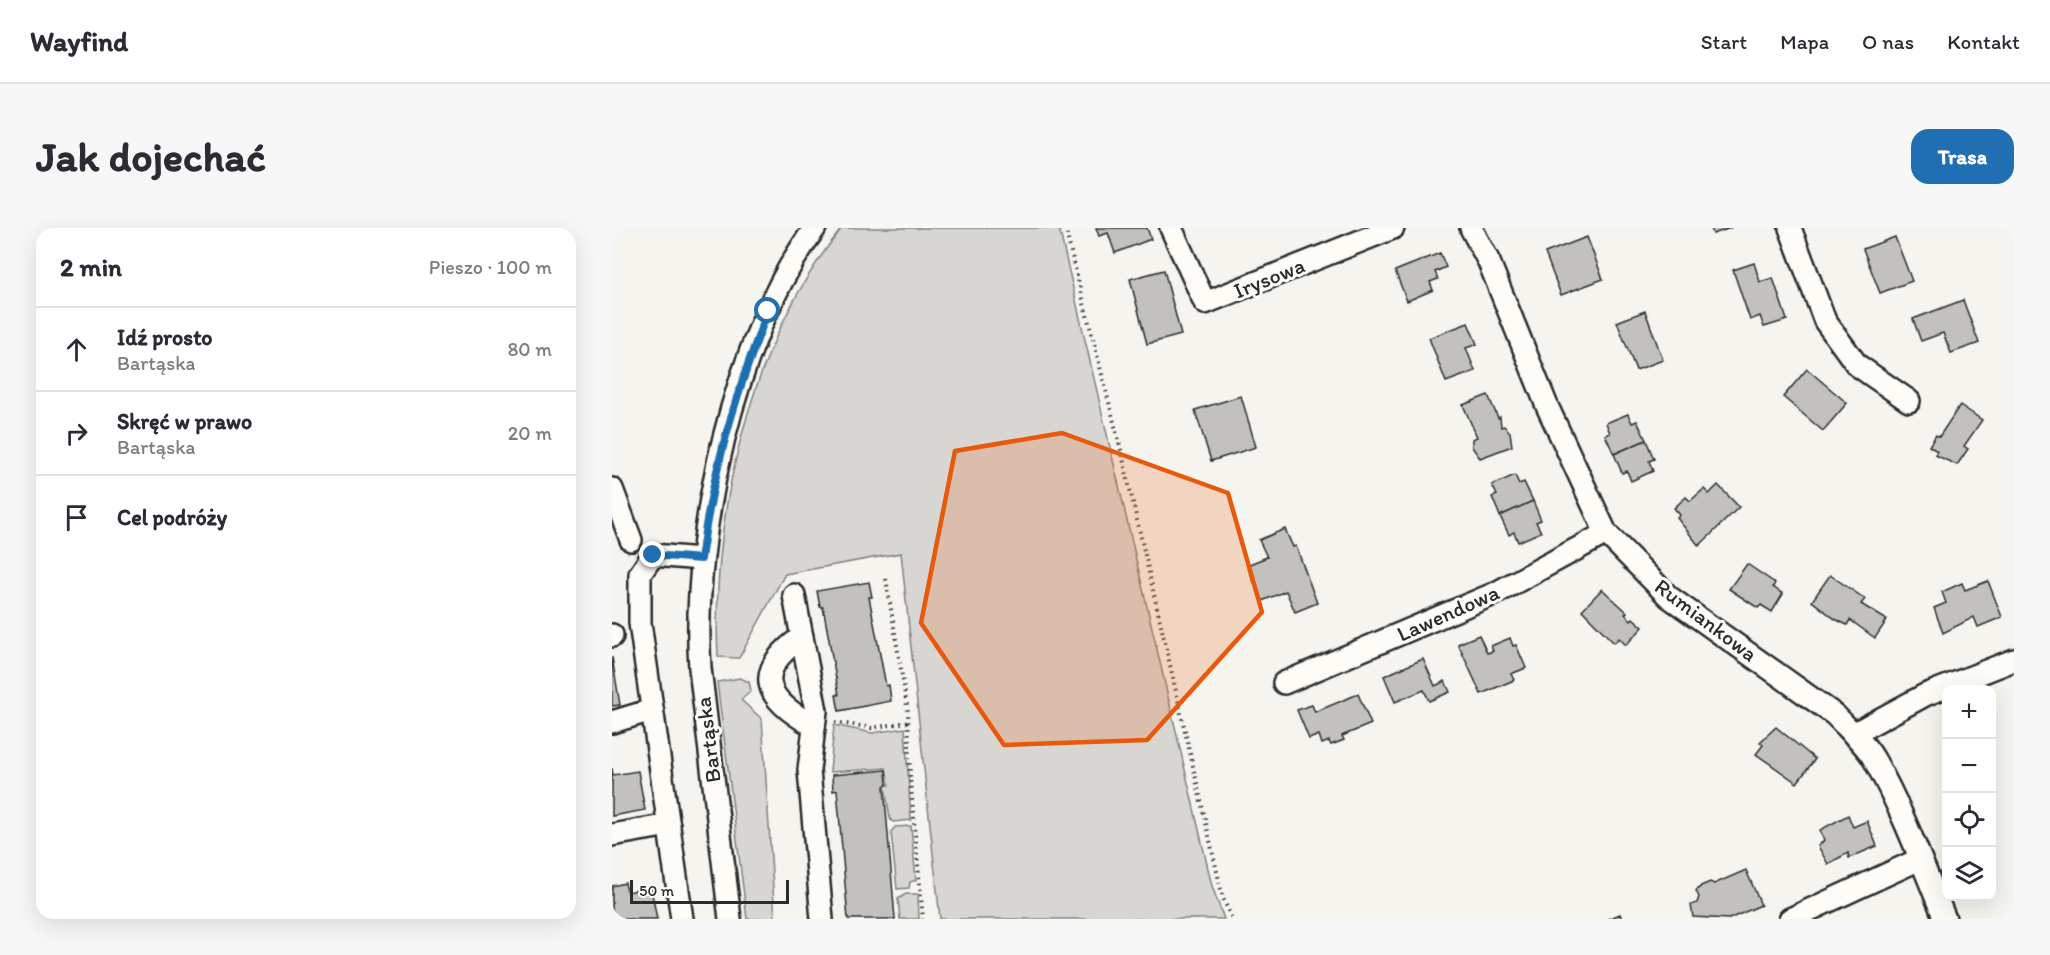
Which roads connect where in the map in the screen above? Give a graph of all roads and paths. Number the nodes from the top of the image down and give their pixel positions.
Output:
1 (816, 228) edge
2 (1065, 228) edge
3 (1393, 228) edge
4 (1471, 228) edge
5 (1790, 228) edge
6 (1174, 236) edge
7 (1909, 401) dead end
8 (612, 489) edge
9 (1606, 533) junction
10 (621, 538) edge
11 (653, 555) junction
12 (701, 559) junction
13 (886, 579) dead end
14 (794, 595) dead end
15 (802, 637) junction
16 (2014, 660) edge
17 (1284, 683) dead end
18 (652, 710) junction
19 (612, 722) edge
20 (908, 722) junction
21 (821, 724) junction
22 (1853, 734) junction
23 (669, 825) junction
24 (612, 835) edge
25 (1920, 859) junction
26 (682, 919) edge
27 (730, 919) edge
28 (822, 919) edge
29 (922, 919) edge
30 (1232, 919) edge
31 (1790, 919) edge
32 (1944, 919) edge

1 - 12 street, Bartąska
2 - 30 path
3 - 6 street, Irysowa
4 - 9 street, Rumiankowa
5 - 7 street
8 - 10 street
9 - 17 street, Lawendowa
9 - 22 street, Rumiankowa
10 - 11 street
11 - 12 street
11 - 18 street
12 - 27 street, Bartąska
13 - 20 path
14 - 15 street
15 - 21 street
15 - 21 street
16 - 22 street
18 - 19 street
18 - 23 street
20 - 21 path
20 - 29 path
21 - 28 street
22 - 25 street, Rumiankowa
23 - 24 street
23 - 26 street
25 - 31 street
25 - 32 street, Rumiankowa

